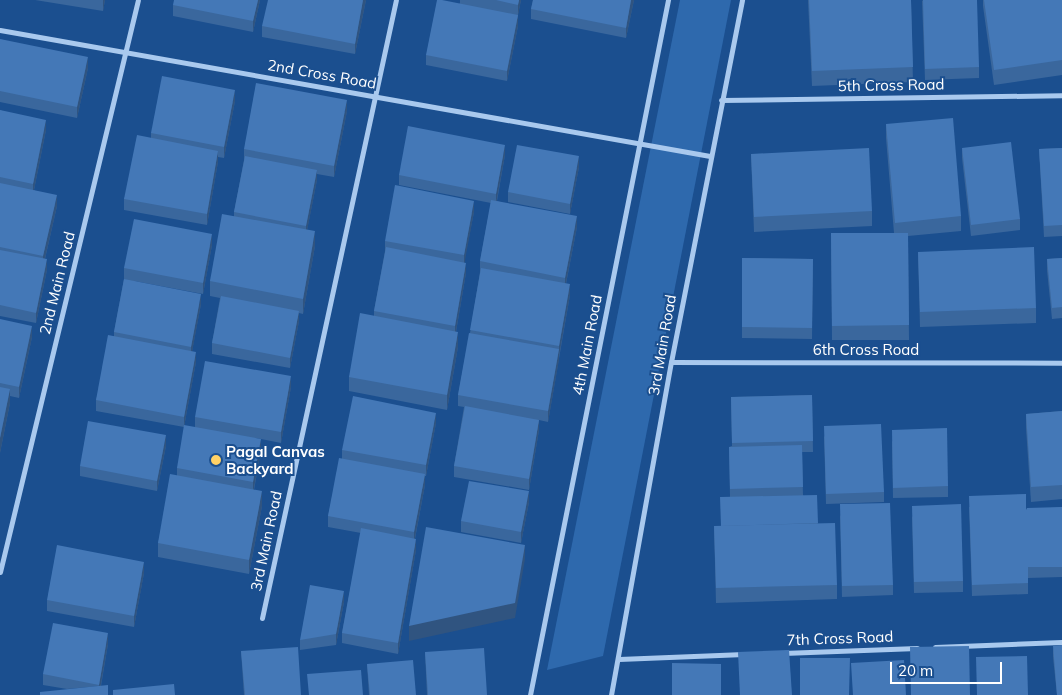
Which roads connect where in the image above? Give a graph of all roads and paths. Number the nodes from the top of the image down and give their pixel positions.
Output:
1 (138, 0) edge
2 (396, 0) edge
3 (668, 0) edge
4 (742, 0) edge
5 (0, 30) edge
6 (126, 52) junction
7 (1062, 95) edge
8 (376, 96) junction
9 (721, 100) junction
10 (640, 145) junction
11 (710, 156) junction
12 (671, 362) junction
13 (1062, 363) edge
14 (0, 572) edge
15 (262, 618) dead end
16 (1062, 642) edge
17 (776, 653) edge
18 (747, 654) edge
19 (619, 659) junction
20 (530, 695) edge
21 (611, 695) edge

1 - 6 street, 2nd Main Road
2 - 8 street, 3rd Main Road
3 - 10 street, 4th Main Road
4 - 9 street, 3rd Main Road
5 - 6 street, 2nd Cross Road
6 - 8 street, 2nd Cross Road
6 - 14 street, 2nd Main Road
7 - 9 street, 5th Cross Road
8 - 10 street, 2nd Cross Road
8 - 15 street, 3rd Main Road
9 - 11 street, 3rd Main Road
10 - 11 street, 2nd Cross Road
10 - 20 street, 4th Main Road
11 - 12 street, 3rd Main Road
12 - 13 street, 6th Cross Road
12 - 19 street, 3rd Main Road
16 - 17 street, 7th Cross Road
18 - 19 street
19 - 21 street, 3rd Main Road

